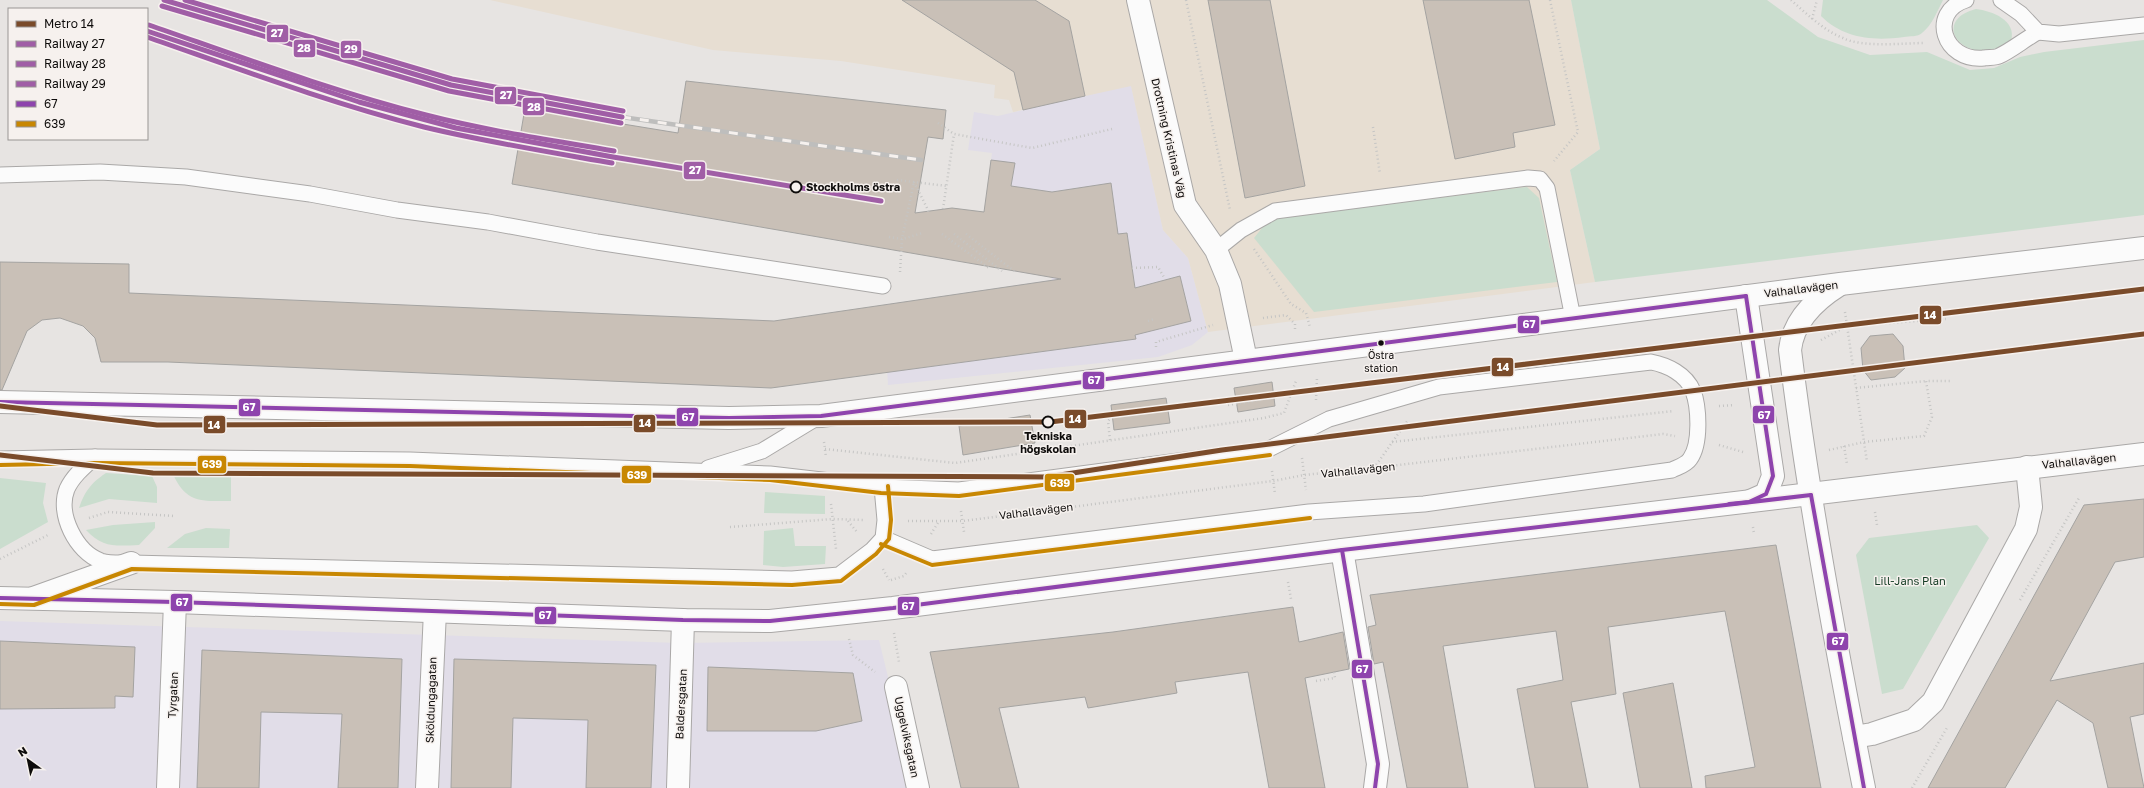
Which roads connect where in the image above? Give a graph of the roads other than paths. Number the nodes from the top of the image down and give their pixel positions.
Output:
1 (1138, 0) edge
2 (1966, 0) edge
3 (2001, 0) edge
4 (2144, 25) edge
5 (2038, 32) junction
6 (0, 175) edge
7 (2144, 248) edge
8 (1216, 250) junction
9 (1840, 284) junction
10 (883, 286) road end
11 (1746, 296) junction
12 (1573, 318) junction
13 (1246, 360) junction
14 (0, 402) edge
15 (821, 416) junction
16 (2144, 454) edge
17 (95, 457) junction
18 (0, 459) edge
19 (2027, 467) junction
20 (694, 472) junction
21 (882, 487) junction
22 (1811, 495) junction
23 (1749, 502) junction
24 (883, 538) junction
25 (1342, 550) junction
26 (131, 563) junction
27 (0, 598) edge
28 (32, 599) junction
29 (176, 602) junction
30 (435, 611) junction
31 (683, 620) junction
32 (896, 687) dead end
33 (1854, 737) junction
34 (168, 788) edge
35 (427, 788) edge
36 (678, 788) edge
37 (918, 788) edge
38 (1375, 788) edge
39 (1864, 788) edge

1 - 8 main road, Drottning Kristinas Väg
2 - 5 lane
3 - 5 lane
4 - 5 lane
6 - 10 lane
7 - 9 main road, Valhallavägen
8 - 12 lane
8 - 13 main road, Drottning Kristinas Väg
9 - 11 main road, Valhallavägen
9 - 22 main road
11 - 12 main road, Valhallavägen
11 - 23 main road
12 - 13 main road, Valhallavägen
13 - 15 main road, Valhallavägen
14 - 15 main road, Valhallavägen
15 - 20 lane
16 - 19 main road, Valhallavägen
17 - 18 lane
17 - 20 lane
17 - 26 lane
19 - 22 main road, Valhallavägen
19 - 33 main road
20 - 21 lane
21 - 24 lane
21 - 24 lane
22 - 23 main road, Valhallavägen
22 - 33 main road
23 - 25 main road, Valhallavägen
24 - 26 lane
25 - 31 main road, Valhallavägen
25 - 38 main road
26 - 28 main road, Valhallavägen
27 - 28 main road, Valhallavägen
28 - 29 main road, Valhallavägen
29 - 30 main road, Valhallavägen
29 - 34 main road, Tyrgatan
30 - 31 main road, Valhallavägen
30 - 35 main road, Sköldungagatan
31 - 36 main road, Baldersgatan
32 - 37 main road, Uggelviksgatan
33 - 39 main road

